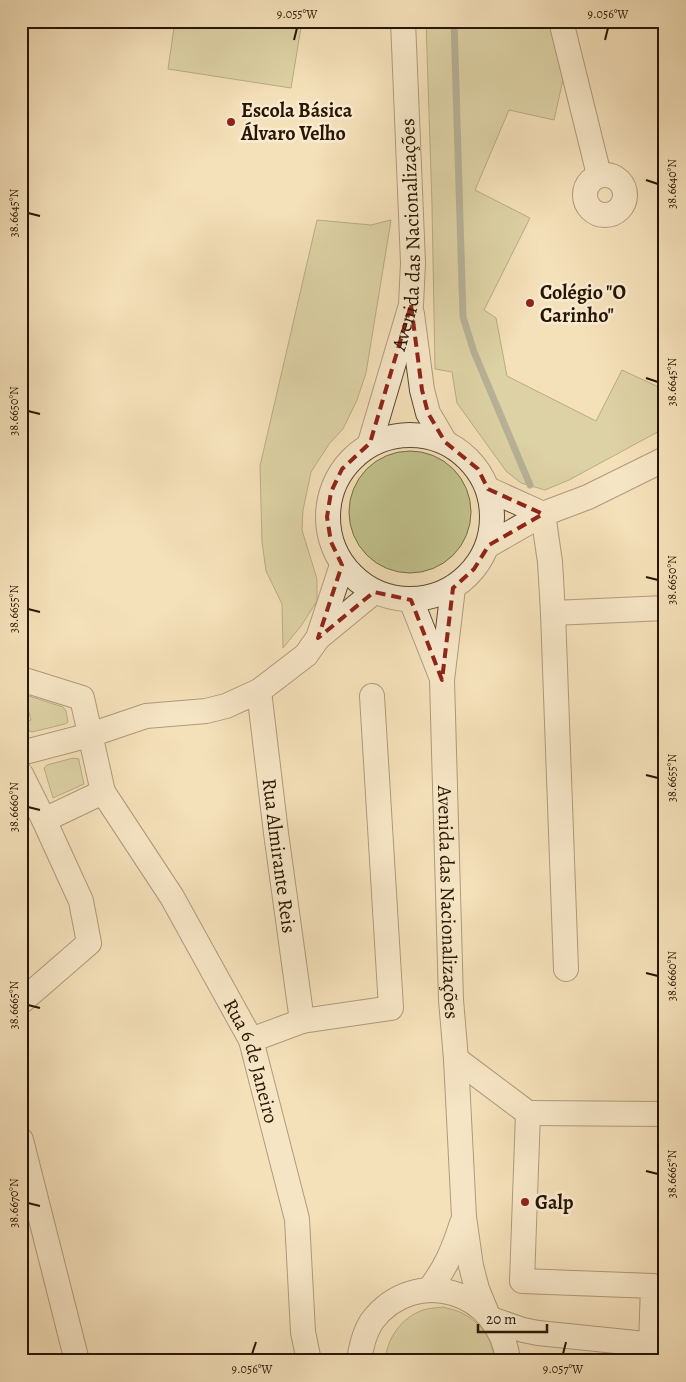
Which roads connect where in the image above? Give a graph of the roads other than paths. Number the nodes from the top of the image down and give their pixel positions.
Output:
1 (403, 21) edge
2 (561, 21) edge
3 (599, 175) dead end
4 (411, 305) junction
5 (445, 442) junction
6 (370, 443) junction
7 (665, 459) edge
8 (488, 489) junction
9 (543, 514) junction
10 (489, 545) junction
11 (342, 565) junction
12 (453, 588) junction
13 (374, 592) junction
14 (411, 600) junction
15 (665, 608) edge
16 (553, 613) junction
17 (318, 638) junction
18 (21, 679) edge
19 (442, 680) junction
20 (259, 691) junction
21 (372, 696) dead end
22 (90, 735) junction
23 (21, 753) edge
24 (21, 774) edge
25 (103, 792) junction
26 (44, 820) junction
27 (566, 969) dead end
28 (21, 1002) edge
29 (302, 1021) junction
30 (251, 1040) junction
31 (456, 1059) junction
32 (528, 1113) junction
33 (665, 1114) edge
34 (21, 1140) edge
35 (464, 1217) junction
36 (659, 1286) edge
37 (429, 1290) junction
38 (490, 1316) junction
39 (658, 1345) edge
40 (73, 1360) edge
41 (309, 1361) edge
42 (359, 1361) edge
43 (508, 1361) edge

1 - 4 street, Avenida das Nacionalizações
2 - 3 street
4 - 5 street
4 - 6 street, Avenida das Nacionalizações
5 - 6 street
5 - 8 street
6 - 11 street
7 - 9 street
8 - 9 street
8 - 10 street
9 - 10 street
9 - 16 street
10 - 12 street
11 - 13 street
11 - 17 street
12 - 14 street
12 - 19 street, Avenida das Nacionalizações
13 - 14 street
13 - 17 street
14 - 19 street
15 - 16 street
16 - 27 street
17 - 20 street
18 - 22 street
19 - 31 street, Avenida das Nacionalizações
20 - 22 street
20 - 29 street, Rua Almirante Reis
21 - 29 street
22 - 23 street
22 - 25 street
24 - 26 street
25 - 26 street
25 - 30 street, Rua 6 de Janeiro
26 - 28 street
29 - 30 street
30 - 41 street, Rua 6 de Janeiro
31 - 32 street
31 - 35 street, Avenida das Nacionalizações
32 - 33 street
32 - 36 street
34 - 40 street
35 - 37 street, Avenida das Nacionalizações
35 - 38 street, Avenida das Nacionalizações
36 - 39 street
37 - 38 street
37 - 42 street
38 - 39 street
38 - 43 street, Avenida das Nacionalizações

